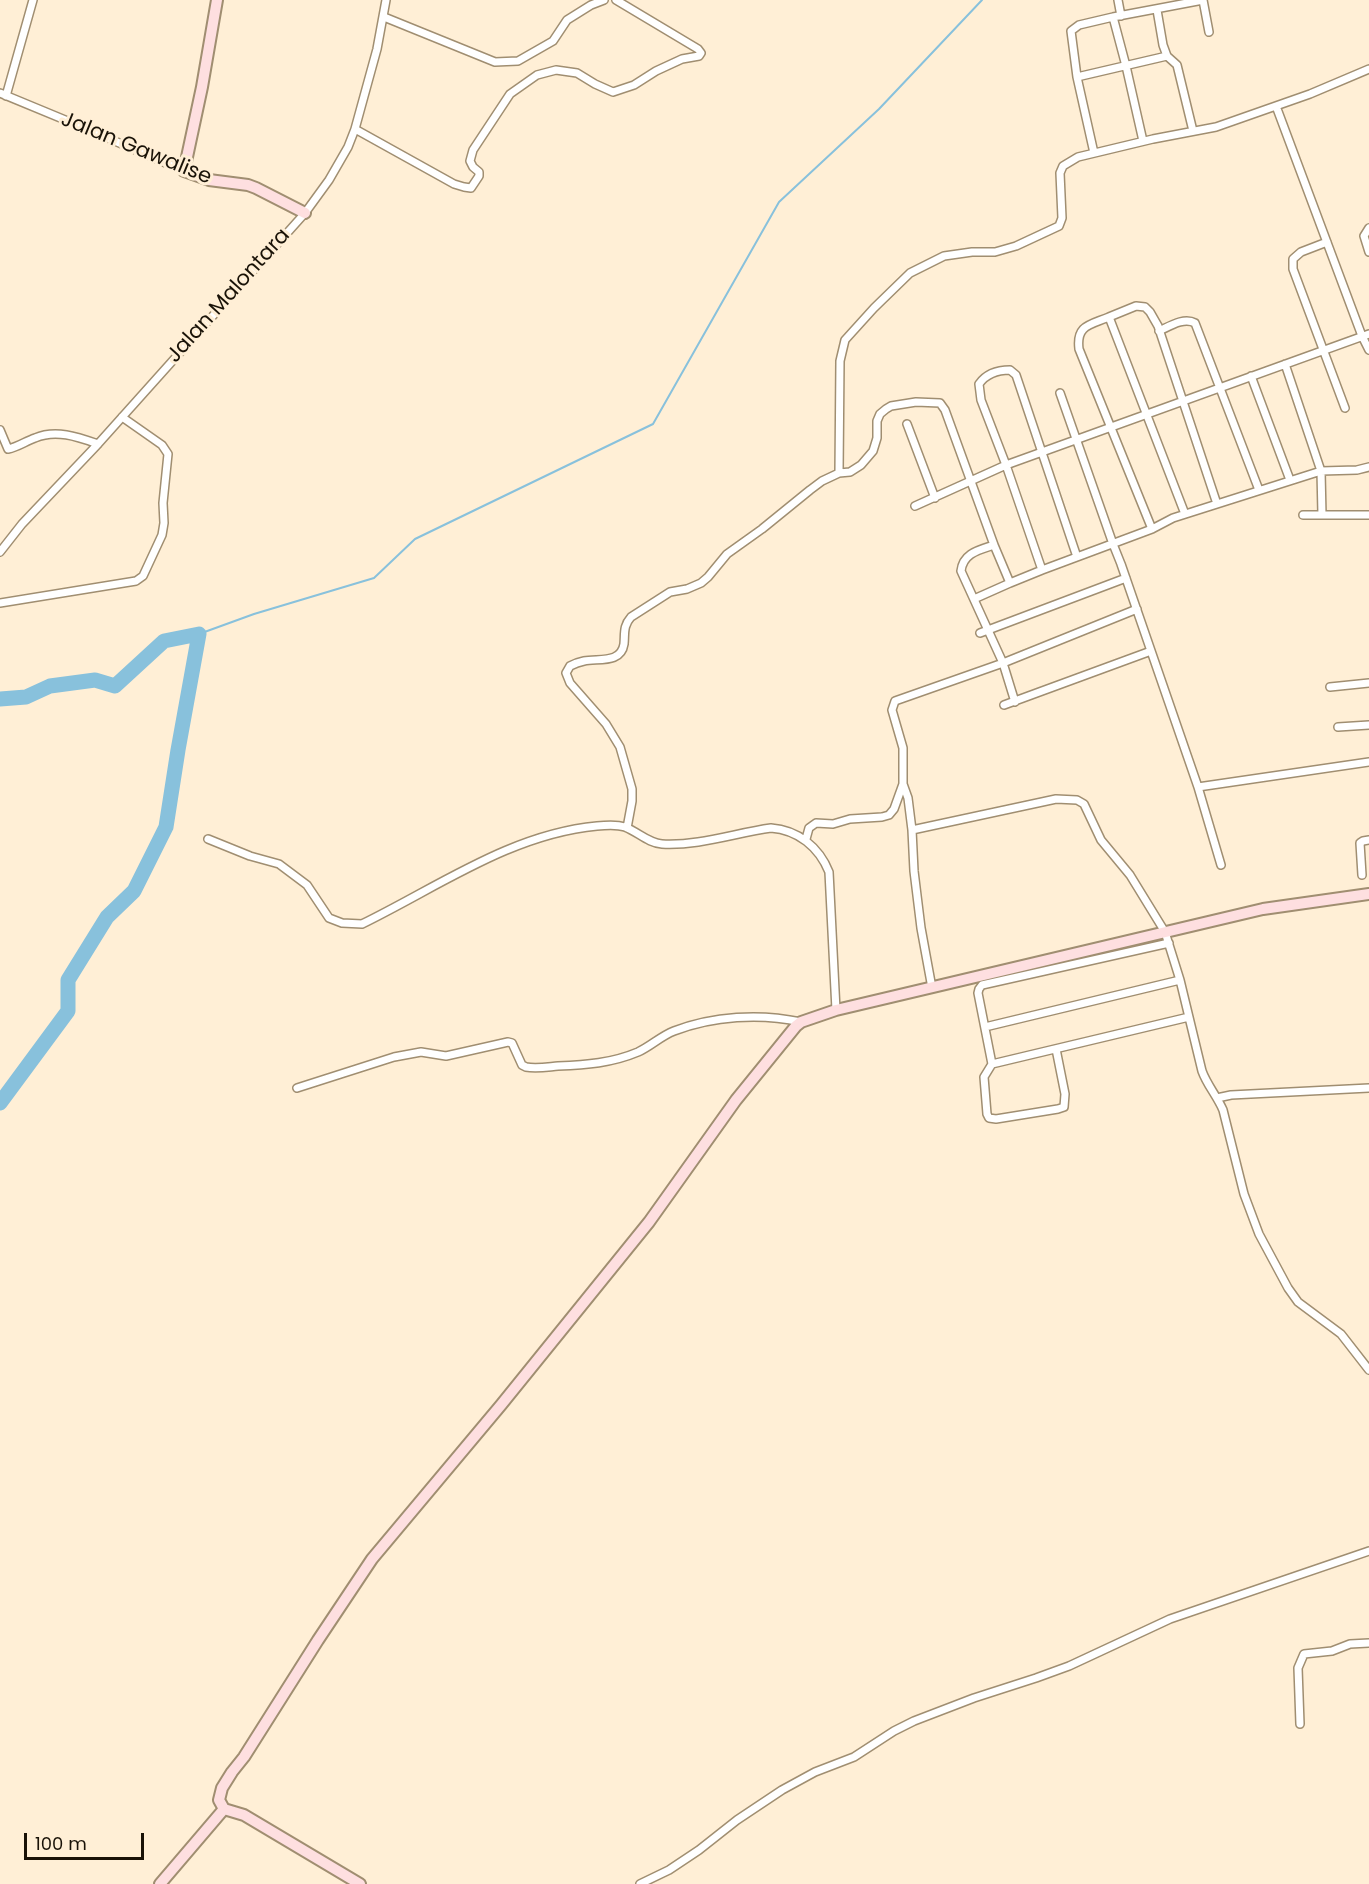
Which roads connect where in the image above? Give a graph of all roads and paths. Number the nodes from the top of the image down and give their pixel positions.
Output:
1 (33, 0) edge
2 (217, 0) edge
3 (386, 0) edge
4 (604, 0) edge
5 (616, 0) edge
6 (1118, 0) edge
7 (1161, 0) edge
8 (1203, 0) edge
9 (1160, 9) junction
10 (1121, 16) junction
11 (384, 17) junction
12 (1113, 17) junction
13 (1209, 32) dead end
14 (1167, 56) junction
15 (1126, 66) junction
16 (1369, 69) edge
17 (1077, 76) junction
18 (3, 94) edge
19 (1276, 106) junction
20 (355, 129) junction
21 (1193, 131) junction
22 (1143, 141) junction
23 (1094, 153) junction
24 (184, 171) junction
25 (305, 213) junction
26 (1369, 228) edge
27 (1327, 242) junction
28 (1369, 252) edge
29 (1108, 317) junction
30 (1159, 331) junction
31 (1365, 335) edge
32 (1324, 350) junction
33 (1369, 350) edge
34 (1285, 364) junction
35 (1251, 376) junction
36 (1220, 388) junction
37 (1060, 393) dead end
38 (1183, 401) junction
39 (1345, 408) dead end
40 (1147, 414) junction
41 (122, 417) junction
42 (907, 424) dead end
43 (1111, 427) junction
44 (0, 430) edge
45 (1076, 440) junction
46 (98, 444) junction
47 (1042, 452) junction
48 (1006, 465) junction
49 (1369, 467) edge
50 (1321, 471) junction
51 (839, 473) junction
52 (1290, 480) junction
53 (971, 481) junction
54 (1259, 490) junction
55 (935, 498) junction
56 (1216, 504) junction
57 (915, 506) dead end
58 (1185, 514) junction
59 (1322, 514) junction
60 (1304, 515) dead end
61 (1369, 515) edge
62 (1152, 529) junction
63 (1113, 544) junction
64 (994, 545) junction
65 (0, 552) edge
66 (1077, 557) junction
67 (1042, 570) junction
68 (1126, 578) junction
69 (1010, 584) junction
70 (974, 599) junction
71 (0, 603) edge
72 (1137, 609) junction
73 (988, 630) junction
74 (980, 633) dead end
75 (1151, 651) junction
76 (1003, 663) junction
77 (1369, 683) edge
78 (1330, 687) dead end
79 (1015, 702) junction
80 (1004, 705) dead end
81 (1369, 725) edge
82 (1338, 728) dead end
83 (1369, 762) edge
84 (903, 784) junction
85 (1198, 787) junction
86 (627, 828) junction
87 (912, 830) junction
88 (208, 839) dead end
89 (806, 839) junction
90 (1369, 840) edge
91 (1221, 865) dead end
92 (1362, 875) dead end
93 (1369, 894) edge
94 (1167, 938) junction
95 (1180, 980) junction
96 (932, 988) junction
97 (836, 1010) junction
98 (1189, 1017) junction
99 (801, 1022) junction
100 (986, 1027) junction
101 (1056, 1049) junction
102 (992, 1064) junction
103 (297, 1088) dead end
104 (1369, 1088) edge
105 (1217, 1098) junction
106 (1369, 1370) edge
107 (1369, 1551) edge
108 (1369, 1643) edge
109 (1300, 1724) dead end
110 (224, 1809) junction
111 (160, 1884) edge
112 (360, 1884) edge
113 (640, 1884) edge

1 - 18 street
2 - 24 street
3 - 11 street, Jalan Malontara
4 - 11 street
5 - 20 street
6 - 10 street
7 - 9 street
8 - 9 street
8 - 13 street
9 - 10 street
9 - 14 street
10 - 12 street
11 - 20 street, Jalan Malontara
12 - 15 street
12 - 17 street
14 - 15 street
14 - 21 street
15 - 17 street
15 - 22 street
16 - 19 street
17 - 23 street
18 - 24 street, Jalan Gawalise
19 - 21 street
19 - 27 street
20 - 25 street, Jalan Malontara
21 - 22 street
22 - 23 street
23 - 51 street
24 - 25 street, Jalan Gawalise
25 - 41 street, Jalan Malontara
26 - 28 street
27 - 31 street
27 - 32 street
29 - 30 street
29 - 40 street
29 - 43 street
30 - 36 street
30 - 38 street
31 - 32 street
31 - 33 street
32 - 34 street
32 - 39 street
34 - 35 street
34 - 50 street
35 - 36 street
35 - 52 street
36 - 38 street
36 - 54 street
37 - 45 street
38 - 40 street
38 - 56 street
40 - 43 street
40 - 58 street
41 - 46 street, Jalan Malontara
41 - 71 street
42 - 55 street
43 - 45 street
43 - 62 street
44 - 46 street
45 - 47 street
45 - 63 street
46 - 65 street, Jalan Malontara
47 - 48 street
47 - 48 street
47 - 66 street
48 - 53 street
48 - 67 street
49 - 50 street
50 - 52 street
50 - 59 street
51 - 53 street
51 - 86 street
52 - 54 street
53 - 55 street
53 - 64 street
54 - 56 street
55 - 57 street
56 - 58 street
58 - 62 street
59 - 60 street
59 - 61 street
62 - 63 street
63 - 66 street
63 - 68 street
64 - 69 street
64 - 70 street
66 - 67 street
67 - 69 street
68 - 72 street
68 - 73 street
69 - 70 street
70 - 73 street
72 - 75 street
72 - 76 street
73 - 74 street
73 - 76 street
75 - 79 street
75 - 85 street
76 - 79 street
76 - 84 street
77 - 78 street
79 - 80 street
81 - 82 street
83 - 85 street
84 - 87 street
84 - 89 street
85 - 91 street
86 - 88 street
86 - 89 street
87 - 94 street
87 - 96 street
89 - 97 street
90 - 92 street
93 - 94 street
94 - 95 street
94 - 96 street
94 - 100 street
95 - 98 street
95 - 100 street
96 - 97 street
97 - 99 street
98 - 101 street
98 - 105 street
99 - 103 street
99 - 110 street
100 - 102 street
101 - 102 street
101 - 102 street
104 - 105 street
105 - 106 street
107 - 113 street
108 - 109 street
110 - 111 street
110 - 112 street

